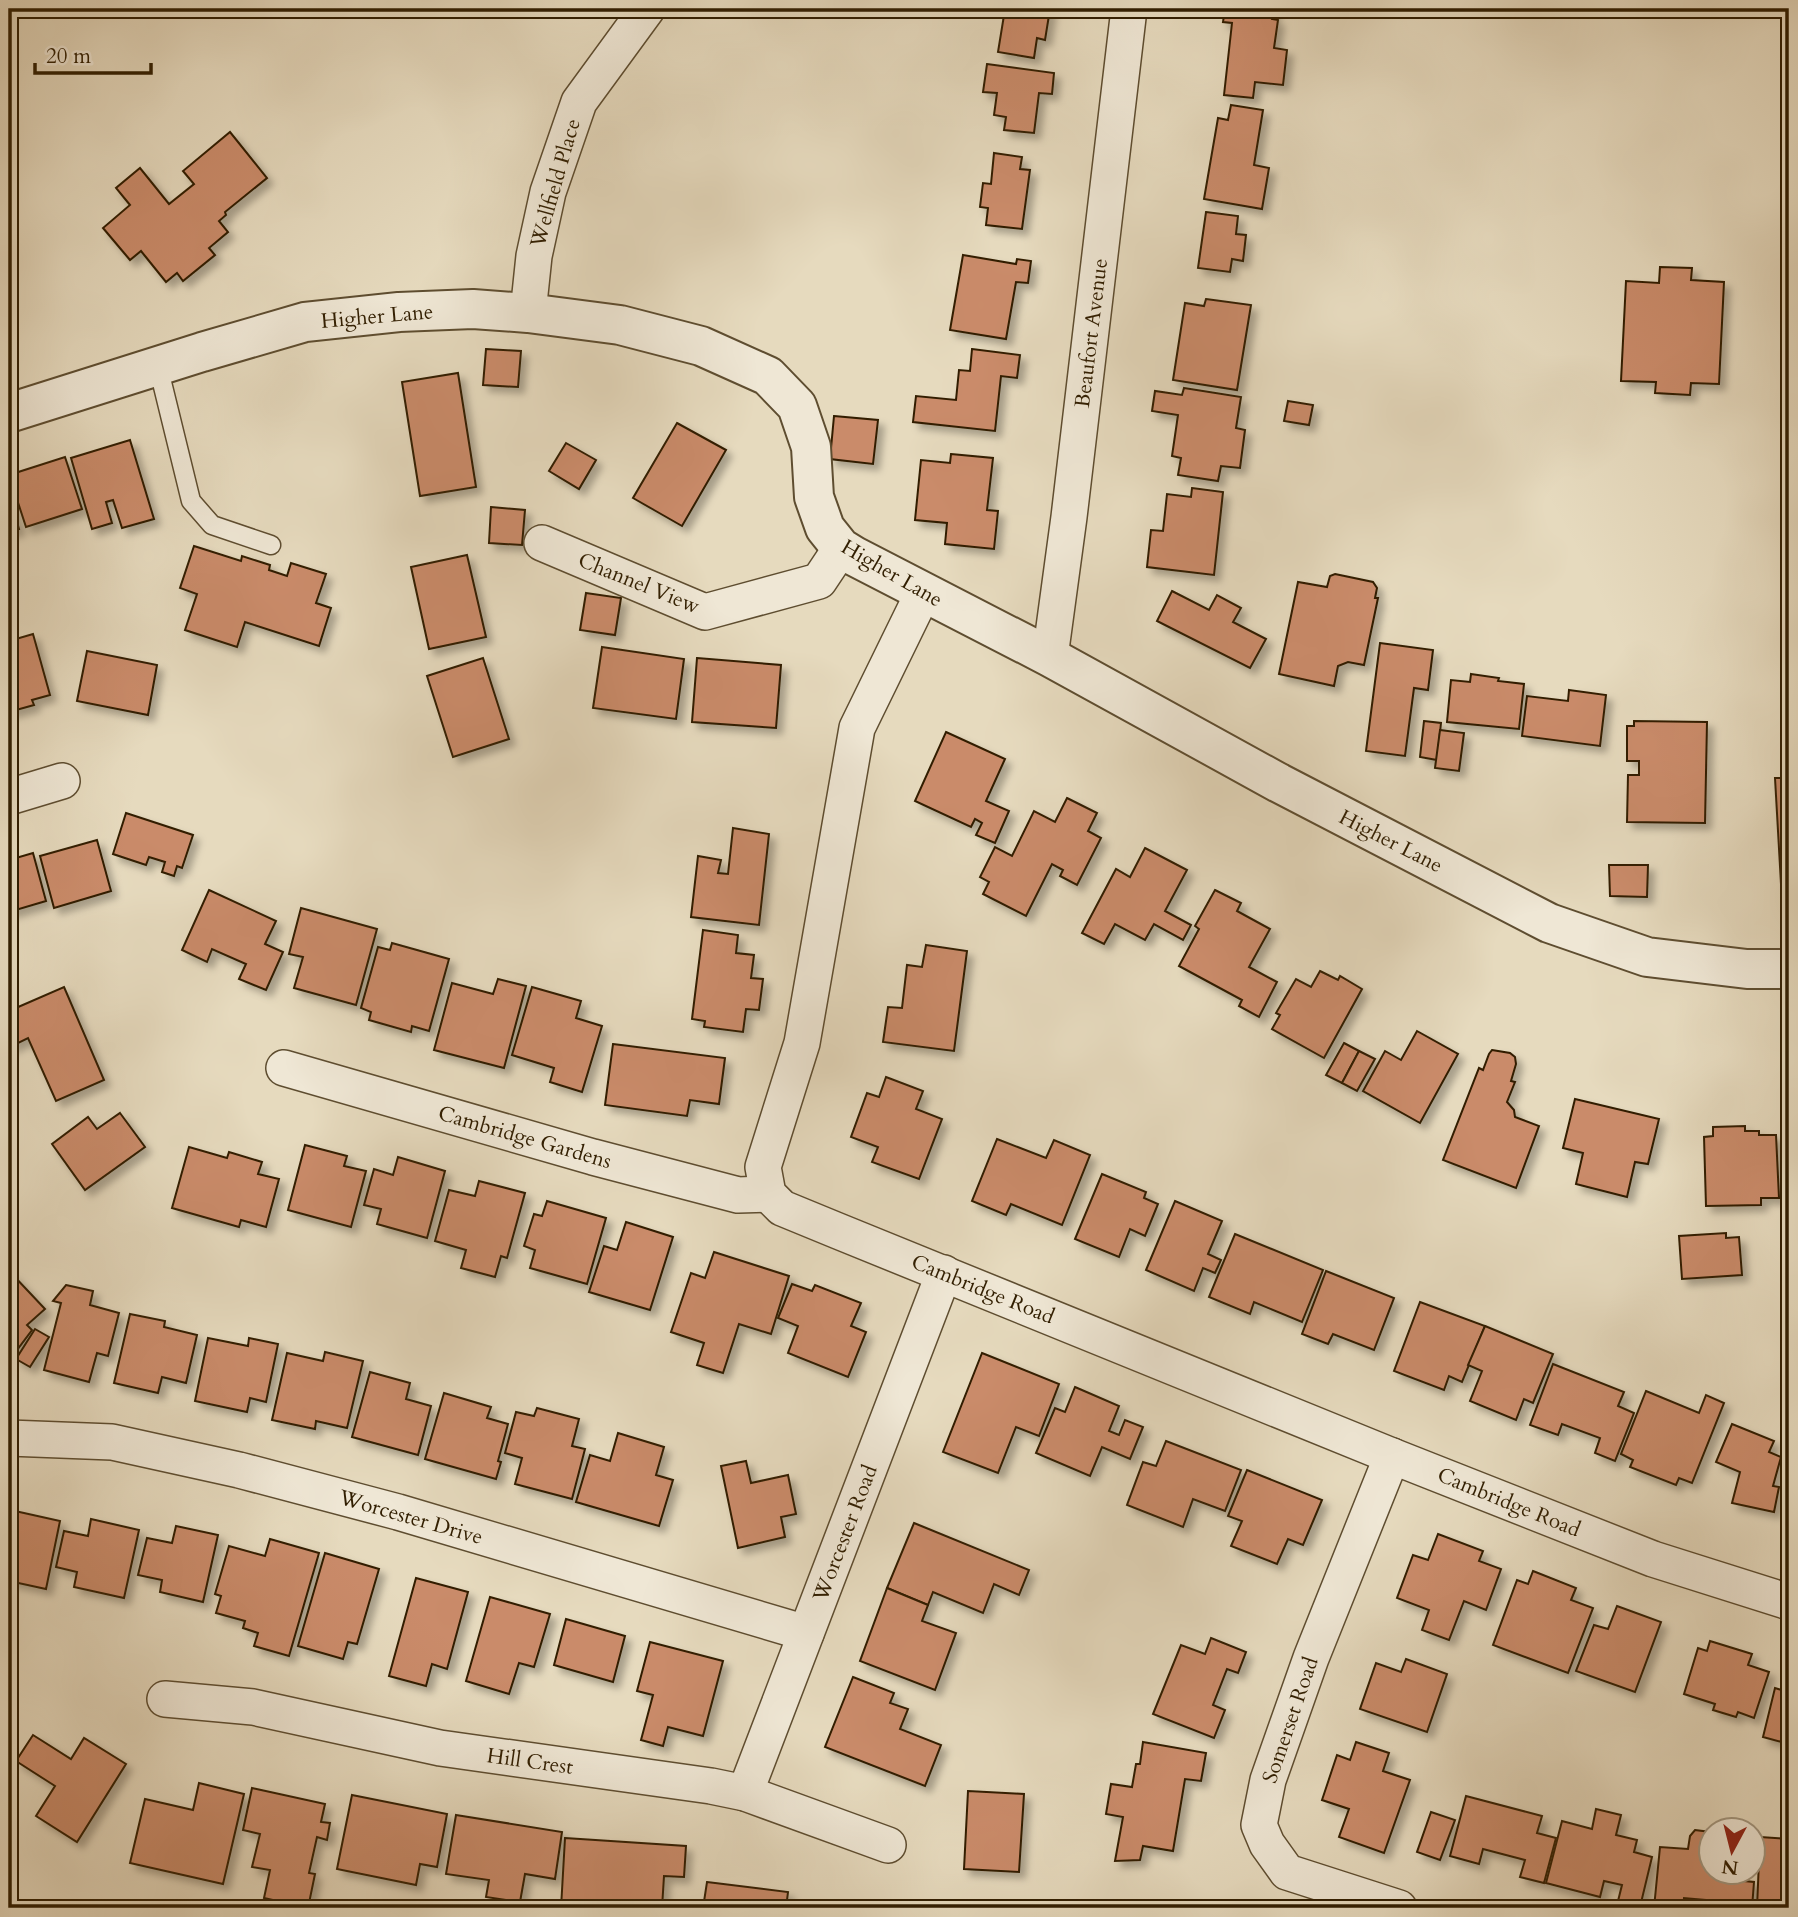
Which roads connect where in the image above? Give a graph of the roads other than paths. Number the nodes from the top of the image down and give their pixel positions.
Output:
1 (1129, 9) edge
2 (630, 15) edge
3 (528, 313) junction
4 (158, 366) junction
5 (9, 413) edge
6 (542, 543) dead end
7 (271, 545) dead end
8 (841, 548) junction
9 (923, 593) junction
10 (1050, 657) junction
11 (62, 781) dead end
12 (9, 797) edge
13 (1789, 969) edge
14 (284, 1068) dead end
15 (768, 1194) junction
16 (944, 1273) junction
17 (9, 1437) edge
18 (1392, 1456) junction
19 (1789, 1602) edge
20 (806, 1633) junction
21 (165, 1699) dead end
22 (745, 1793) junction
23 (888, 1845) dead end
24 (1399, 1908) edge

1 - 10 street, Beaufort Avenue
2 - 3 street, Wellfield Place
3 - 4 street, Higher Lane
3 - 8 street, Higher Lane
4 - 5 street, Higher Lane
4 - 7 lane
6 - 8 street, Channel View
8 - 9 street, Higher Lane
9 - 10 street, Higher Lane
9 - 15 street
10 - 13 street, Higher Lane
11 - 12 street
14 - 15 street, Cambridge Gardens
15 - 16 street, Cambridge Road
16 - 18 street, Cambridge Road
16 - 20 street, Worcester Road
17 - 20 street, Worcester Drive
18 - 19 street, Cambridge Road
18 - 24 street, Somerset Road
20 - 22 street, Worcester Road
21 - 22 street, Hill Crest
22 - 23 street, Hill Crest

